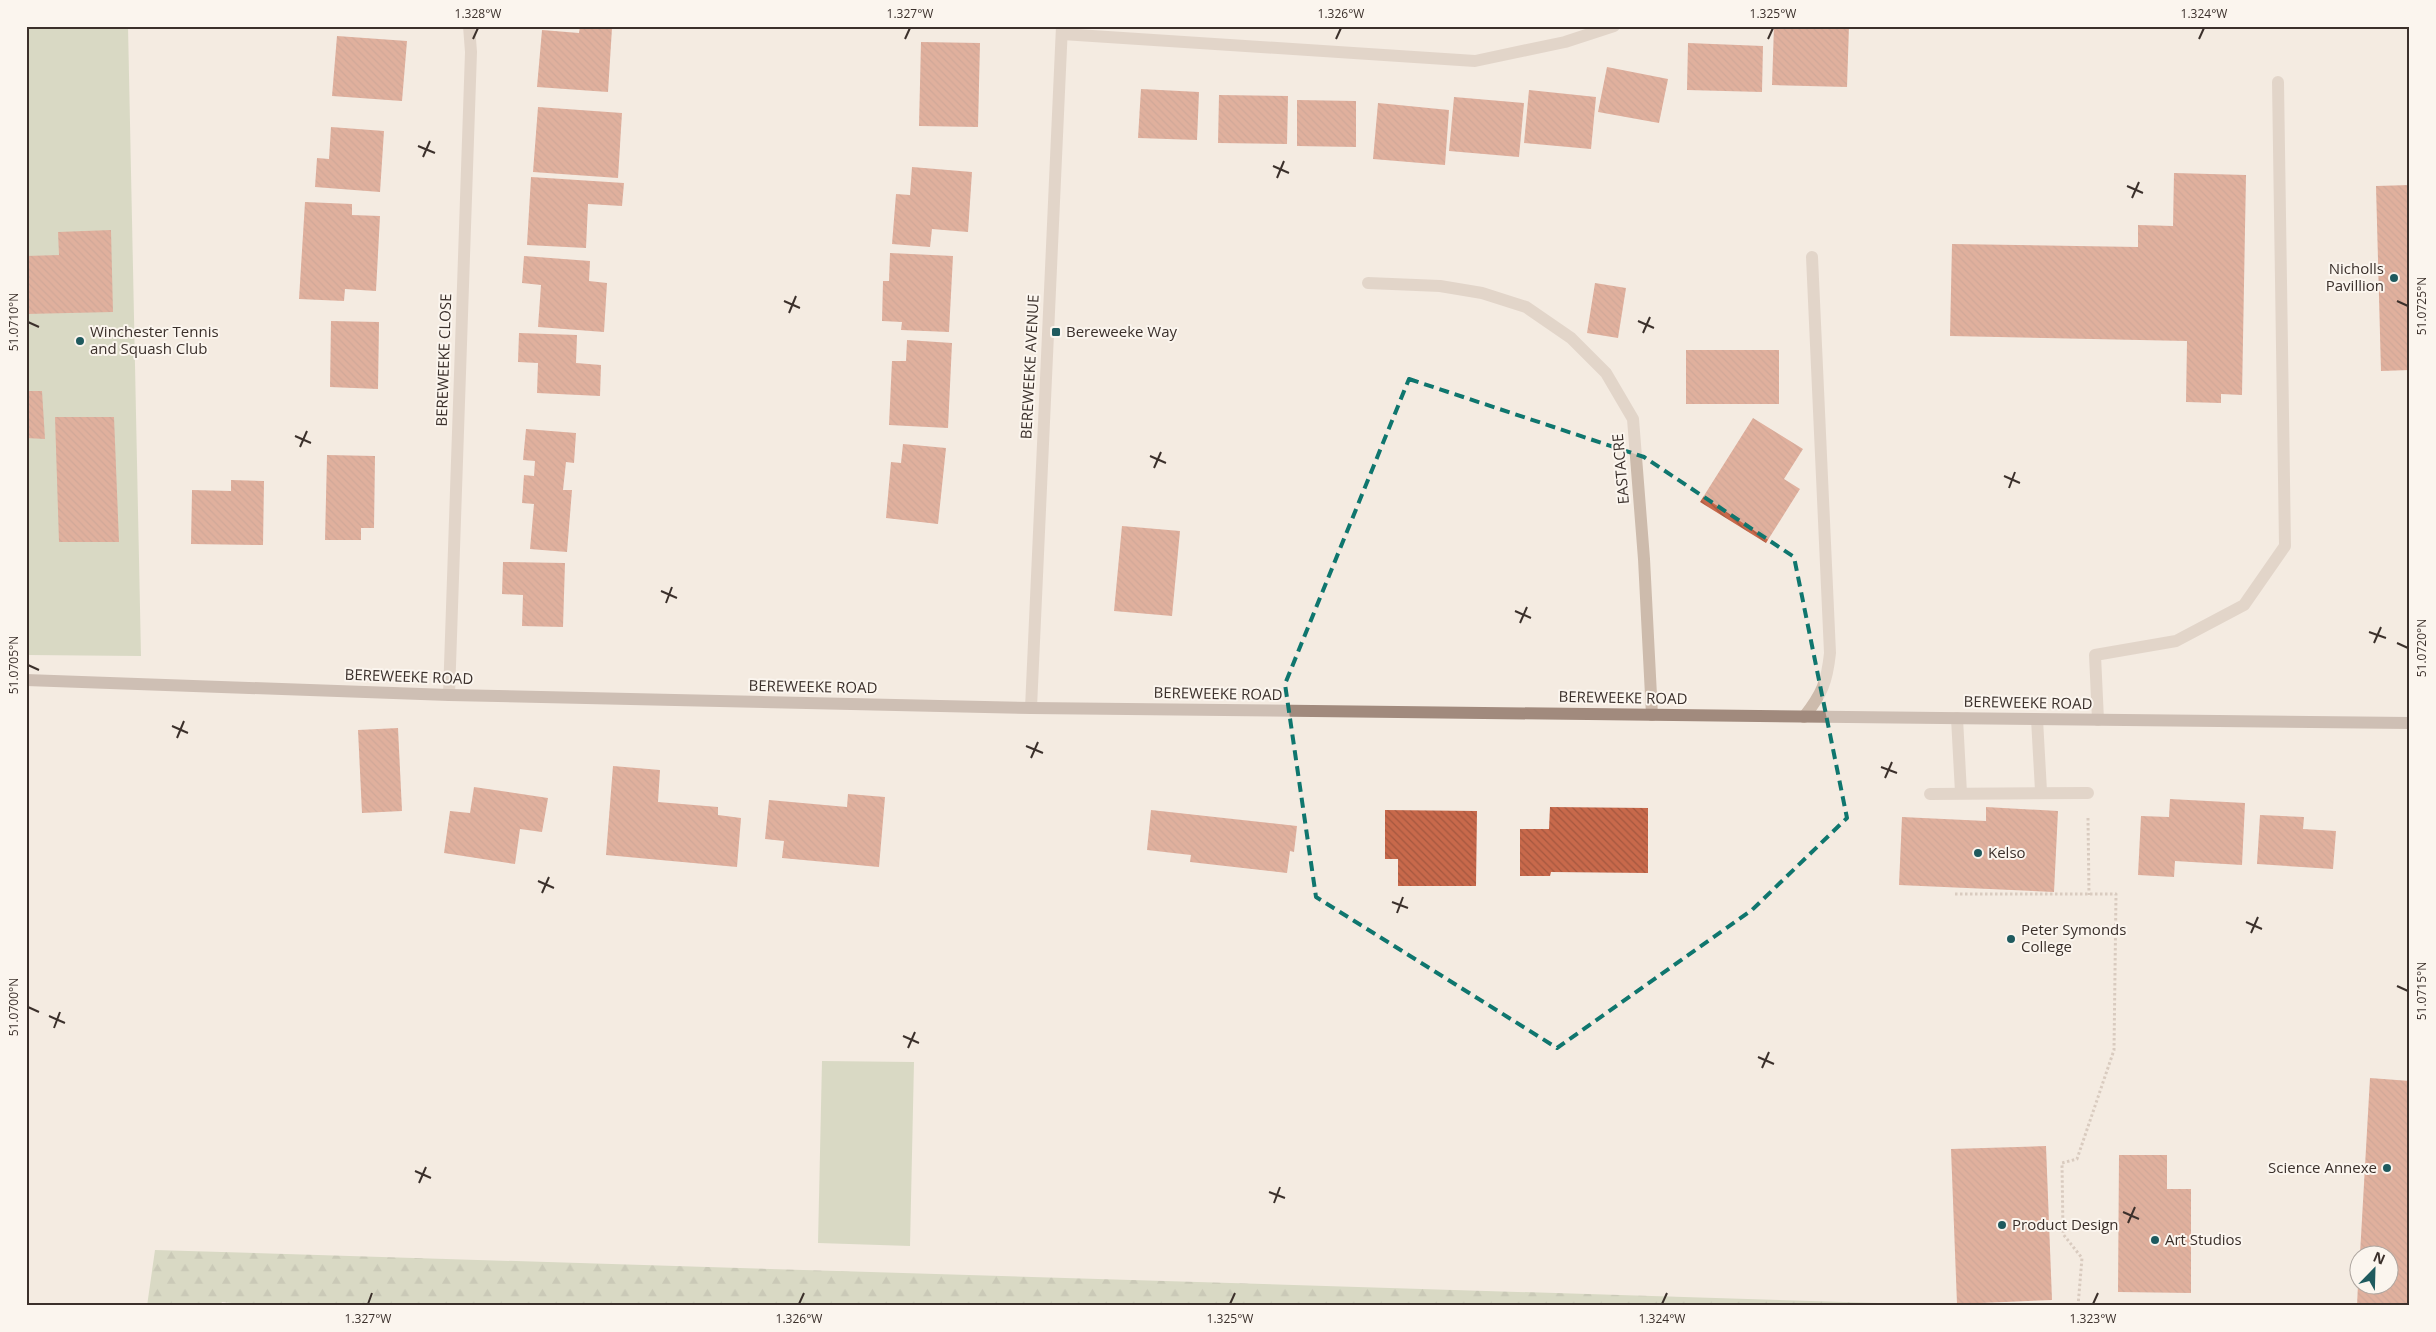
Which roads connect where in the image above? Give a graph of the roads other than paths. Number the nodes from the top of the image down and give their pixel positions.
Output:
1 (469, 26) edge
2 (1614, 26) edge
3 (1062, 30) edge
4 (2278, 82) dead end
5 (1812, 257) dead end
6 (1368, 283) dead end
7 (26, 680) edge
8 (449, 695) junction
9 (1030, 708) junction
10 (1652, 715) junction
11 (1804, 717) junction
12 (1957, 718) junction
13 (2037, 719) junction
14 (2098, 720) junction
15 (2410, 723) edge
16 (2041, 791) junction
17 (1961, 793) junction
18 (2088, 793) road end
19 (1930, 794) dead end

1 - 8 street, BEREWEEKE CLOSE
2 - 3 street
3 - 9 street, BEREWEEKE AVENUE
4 - 14 street
5 - 11 street
6 - 10 street, EASTACRE
7 - 8 main road, BEREWEEKE ROAD
8 - 9 main road, BEREWEEKE ROAD
9 - 10 main road, BEREWEEKE ROAD
10 - 11 main road, BEREWEEKE ROAD
11 - 12 main road, BEREWEEKE ROAD
12 - 13 main road, BEREWEEKE ROAD
12 - 17 street
13 - 14 main road, BEREWEEKE ROAD
13 - 16 street
14 - 15 main road, BEREWEEKE ROAD
16 - 17 street
16 - 18 street
17 - 19 street

